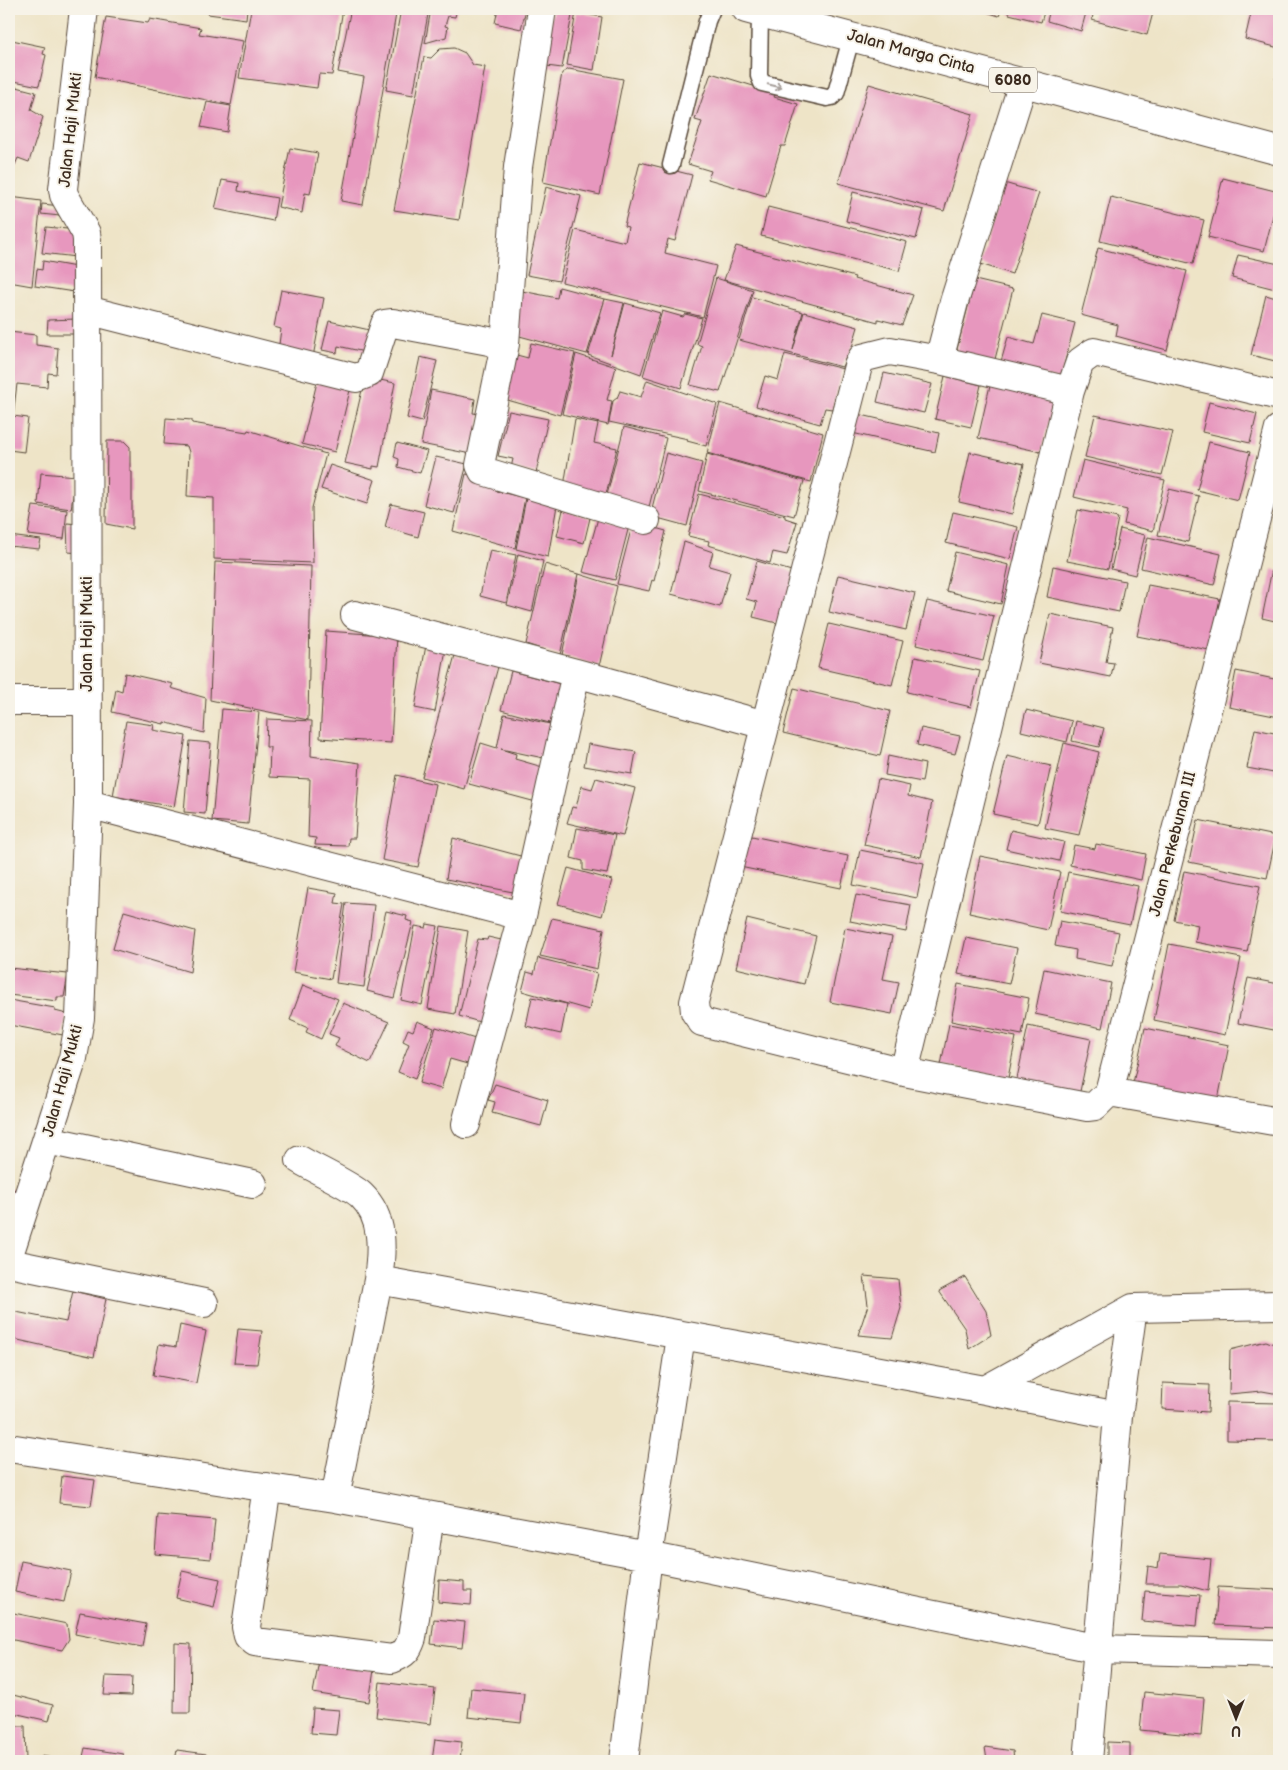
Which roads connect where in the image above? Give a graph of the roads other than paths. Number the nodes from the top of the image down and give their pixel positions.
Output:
1 (84, 9) edge
2 (542, 9) edge
3 (712, 9) edge
4 (753, 11) edge
5 (852, 35) junction
6 (1024, 83) junction
7 (1279, 151) edge
8 (671, 165) dead end
9 (87, 310) junction
10 (505, 344) junction
11 (939, 360) junction
12 (1070, 391) junction
13 (1279, 396) edge
14 (1279, 429) edge
15 (646, 520) dead end
16 (355, 615) dead end
17 (576, 673) junction
18 (9, 701) edge
19 (87, 701) junction
20 (765, 725) junction
21 (88, 804) junction
22 (522, 916) junction
23 (904, 1072) junction
24 (1110, 1092) junction
25 (1279, 1122) edge
26 (466, 1124) dead end
27 (47, 1140) junction
28 (300, 1160) dead end
29 (254, 1184) dead end
30 (9, 1255) edge
31 (9, 1263) edge
32 (378, 1280) junction
33 (204, 1302) dead end
34 (1279, 1305) edge
35 (1133, 1308) junction
36 (681, 1336) junction
37 (985, 1390) junction
38 (1118, 1416) junction
39 (9, 1448) edge
40 (268, 1487) junction
41 (335, 1498) junction
42 (430, 1516) junction
43 (648, 1556) junction
44 (1099, 1649) junction
45 (1279, 1654) edge
46 (624, 1761) edge
47 (1088, 1761) edge

1 - 9 street, Jalan Haji Mukti
2 - 10 street
3 - 8 lane
4 - 5 street, Jalan Marga Cinta / 6080
4 -> 5 lane
5 - 6 street, Jalan Marga Cinta / 6080
6 - 7 street, Jalan Marga Cinta / 6080
6 - 11 street
9 - 10 street
9 - 19 street, Jalan Haji Mukti
10 - 15 street
11 - 12 street
11 - 20 street
12 - 13 street
12 - 23 street
14 - 24 street, Jalan Perkebunan III
16 - 17 street
17 - 20 street
17 - 22 street
18 - 19 street
19 - 21 street, Jalan Haji Mukti
20 - 23 street
21 - 22 street
21 - 27 street, Jalan Haji Mukti
22 - 26 street
23 - 24 street
24 - 25 street
27 - 29 street
27 - 30 street, Jalan Haji Mukti
28 - 32 street
31 - 33 street
32 - 36 street
32 - 41 street
34 - 35 street
35 - 37 street
35 - 38 street
36 - 37 street
36 - 43 street
37 - 38 street
38 - 44 street
39 - 40 street
40 - 41 street
40 - 42 street
41 - 42 street
42 - 43 street
43 - 44 street
43 - 46 street
44 - 45 street
44 - 47 street

